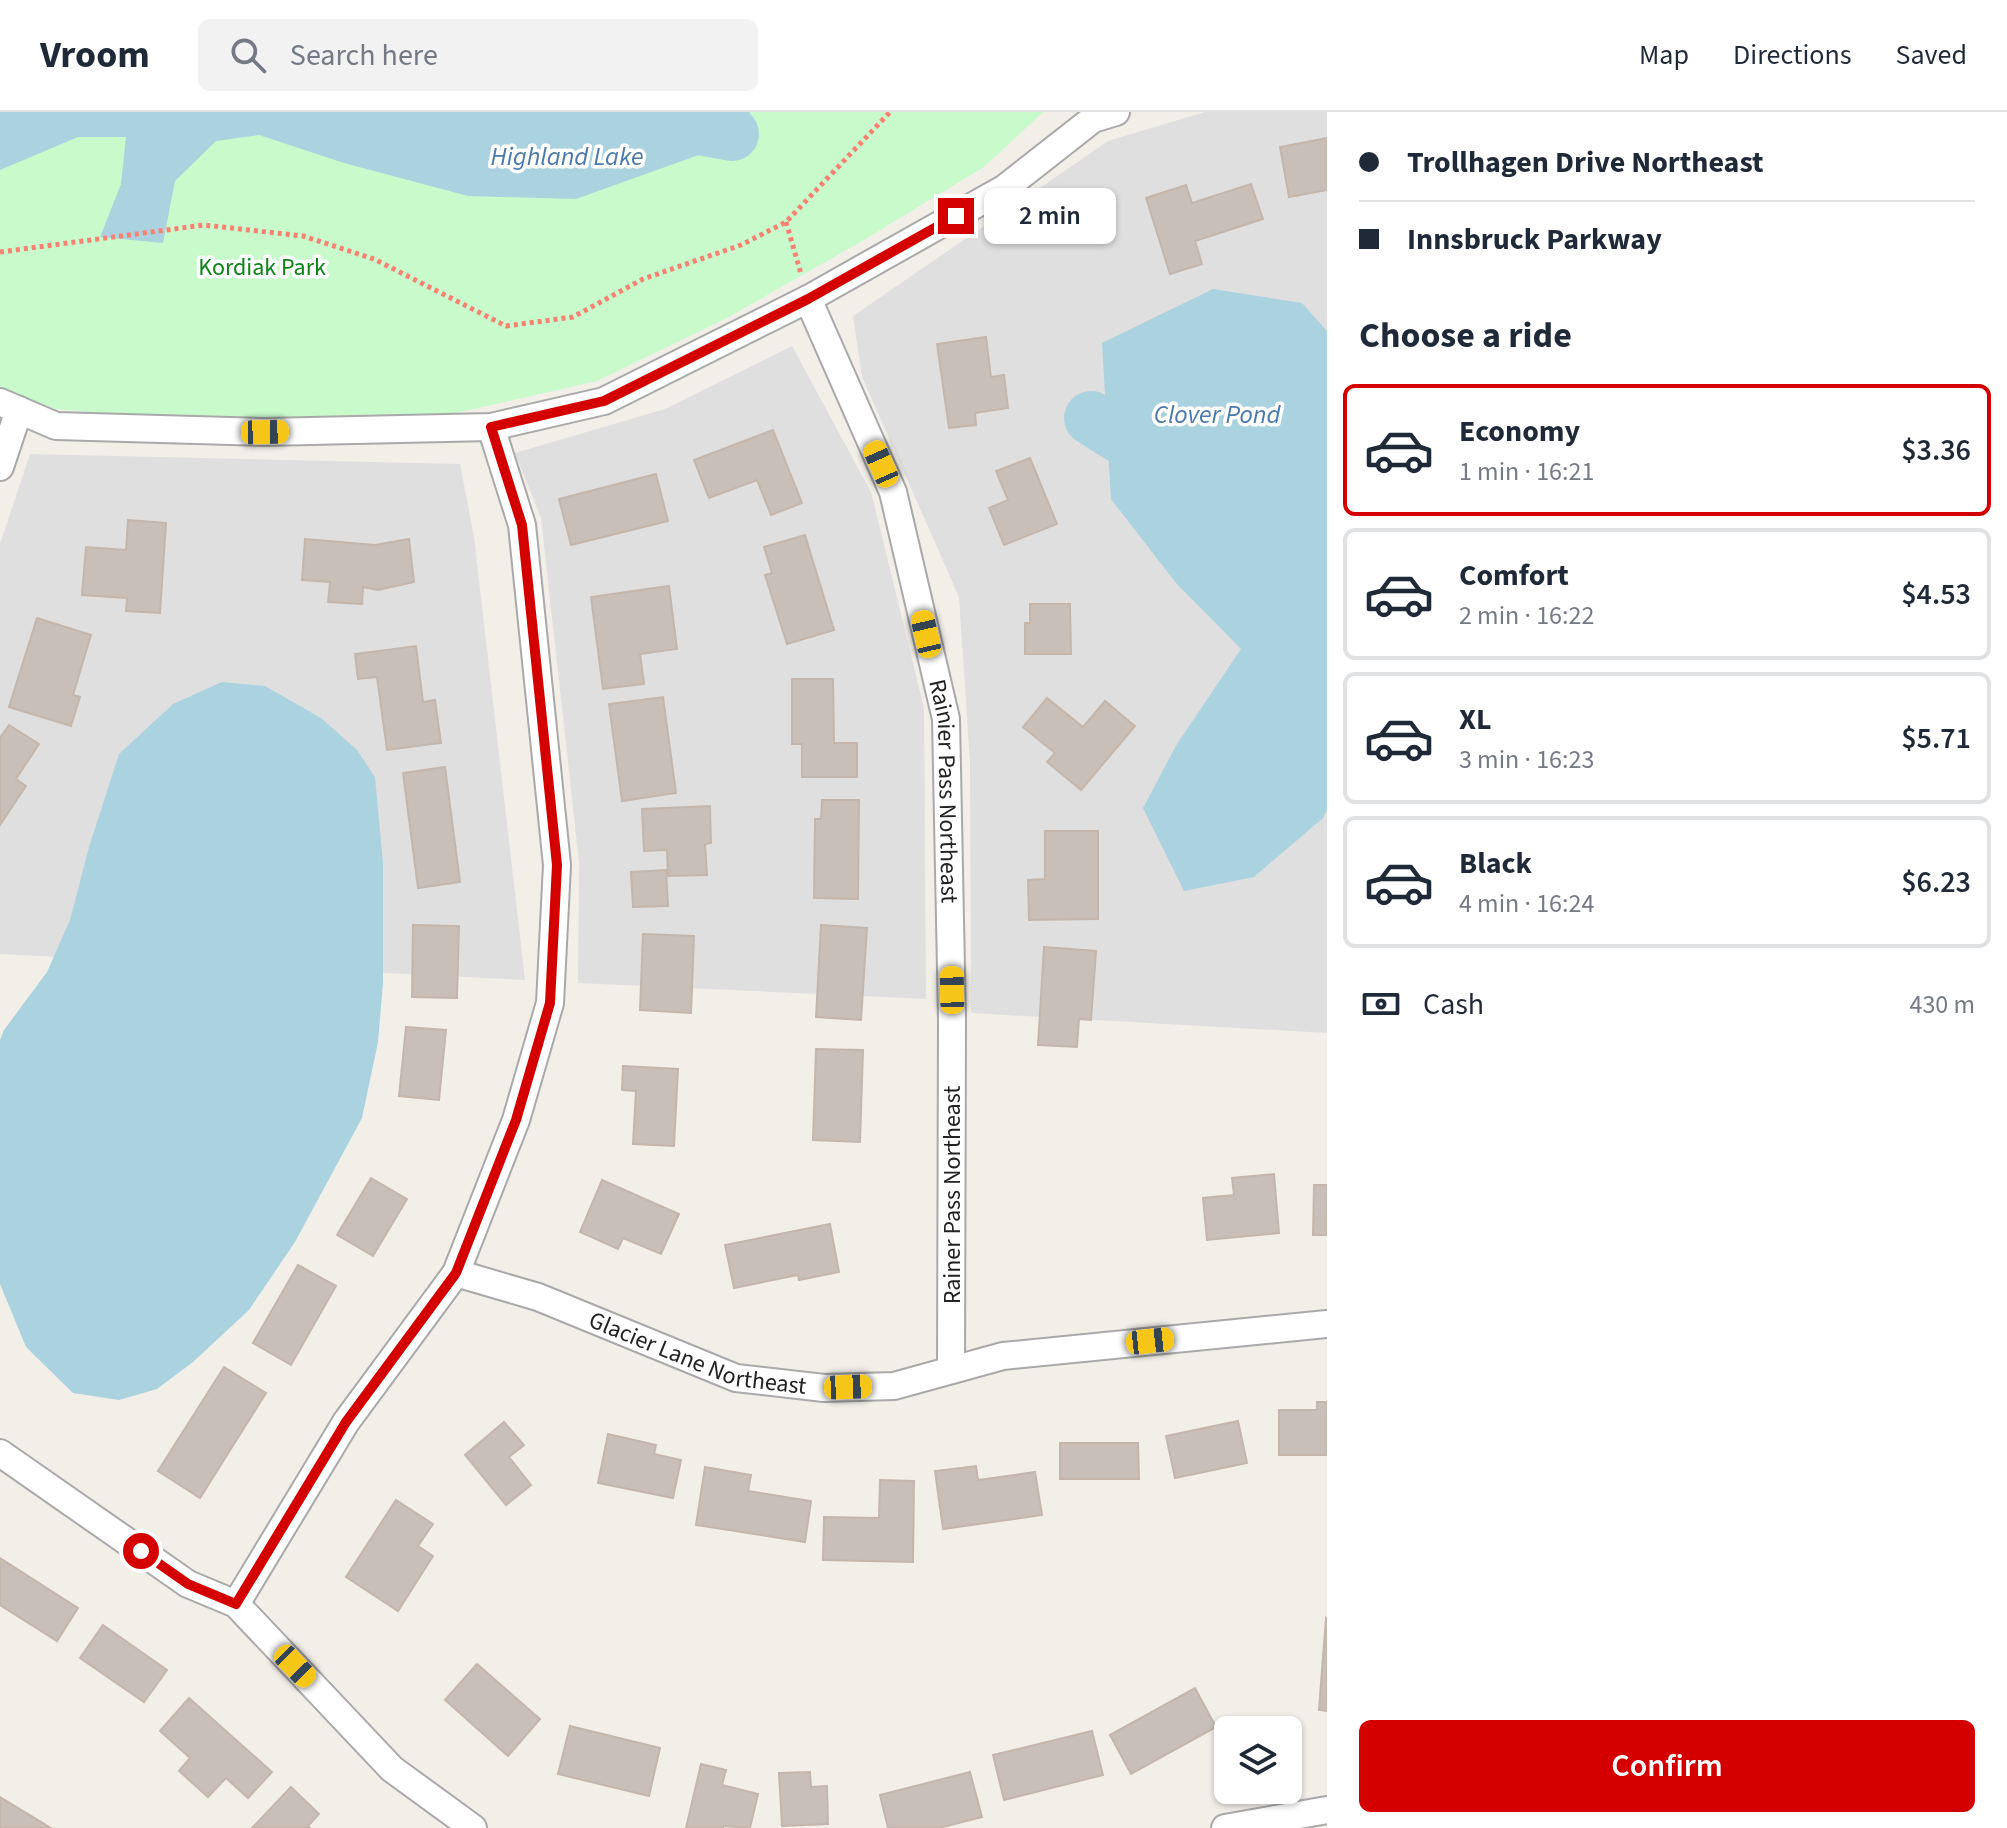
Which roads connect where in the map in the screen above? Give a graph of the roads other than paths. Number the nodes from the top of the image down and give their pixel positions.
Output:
1 (1100, 114) edge
2 (808, 299) junction
3 (10, 406) edge
4 (491, 427) junction
5 (0, 467) edge
6 (952, 1020) joint
7 (456, 1273) junction
8 (1327, 1324) edge
9 (951, 1370) junction
10 (0, 1453) edge
11 (236, 1604) junction
12 (1327, 1810) edge
13 (473, 1828) edge
14 (1225, 1828) edge

1 - 2 street
2 - 4 street
2 - 6 street, Rainier Pass Northeast
3 - 4 street
3 - 5 street
4 - 7 street
6 - 9 street, Rainer Pass Northeast
7 - 9 street, Glacier Lane Northeast
7 - 11 street
8 - 9 street, Glacier Lane Northeast
10 - 11 street
11 - 13 street
12 - 14 street

